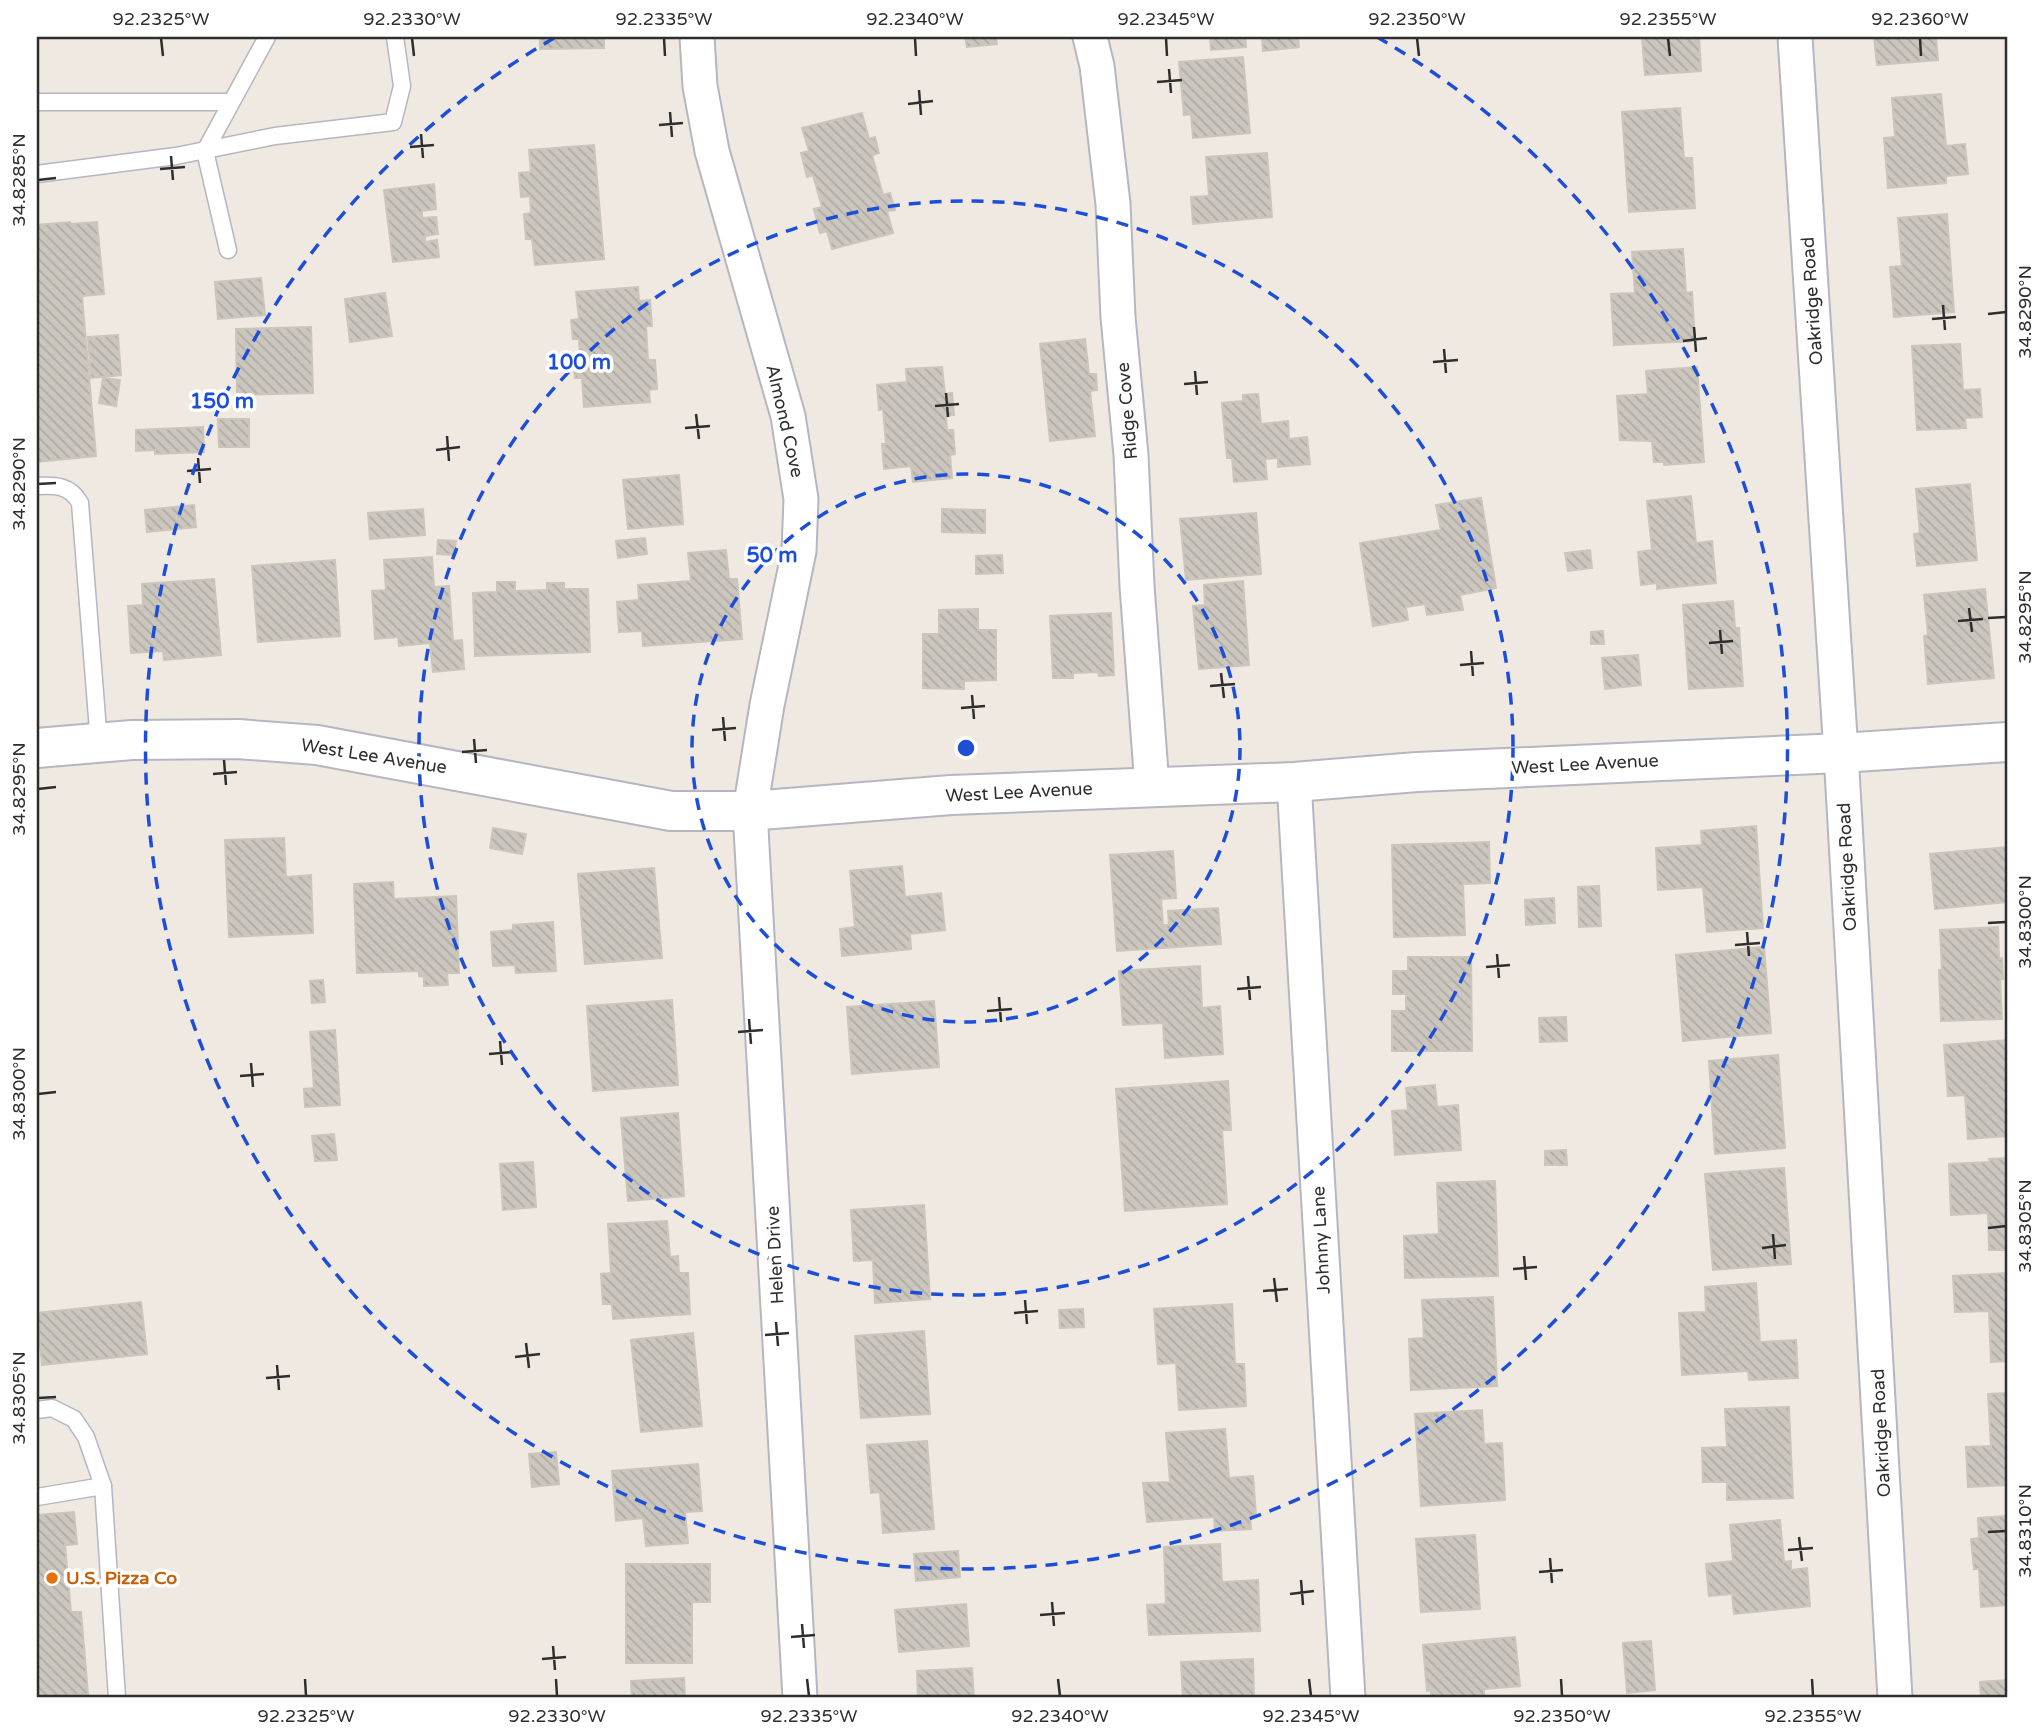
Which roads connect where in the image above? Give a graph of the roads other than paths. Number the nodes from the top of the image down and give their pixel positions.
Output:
1 (267, 37) edge
2 (396, 37) edge
3 (697, 37) edge
4 (1090, 37) edge
5 (1795, 37) edge
6 (37, 102) edge
7 (231, 102) junction
8 (205, 150) junction
9 (37, 174) edge
10 (228, 250) dead end
11 (37, 486) edge
12 (2007, 742) edge
13 (99, 743) junction
14 (37, 748) edge
15 (1841, 753) junction
16 (1294, 782) junction
17 (1152, 786) junction
18 (750, 811) junction
19 (37, 1410) edge
20 (103, 1486) junction
21 (37, 1497) edge
22 (117, 1698) edge
23 (800, 1698) edge
24 (1348, 1698) edge
25 (1895, 1698) edge

1 - 7 lane
2 - 8 lane
3 - 18 street, Almond Cove
4 - 17 street, Ridge Cove
5 - 15 street, Oakridge Road
6 - 7 lane
7 - 8 lane
8 - 9 lane
8 - 10 lane
11 - 13 lane
12 - 15 street, West Lee Avenue
13 - 14 street, West Lee Avenue
13 - 18 street, West Lee Avenue
15 - 16 street, West Lee Avenue
15 - 25 street, Oakridge Road
16 - 17 street, West Lee Avenue
16 - 24 street, Johnny Lane
17 - 18 street, West Lee Avenue
18 - 23 street, Helen Drive
19 - 20 lane
20 - 21 lane
20 - 22 lane

